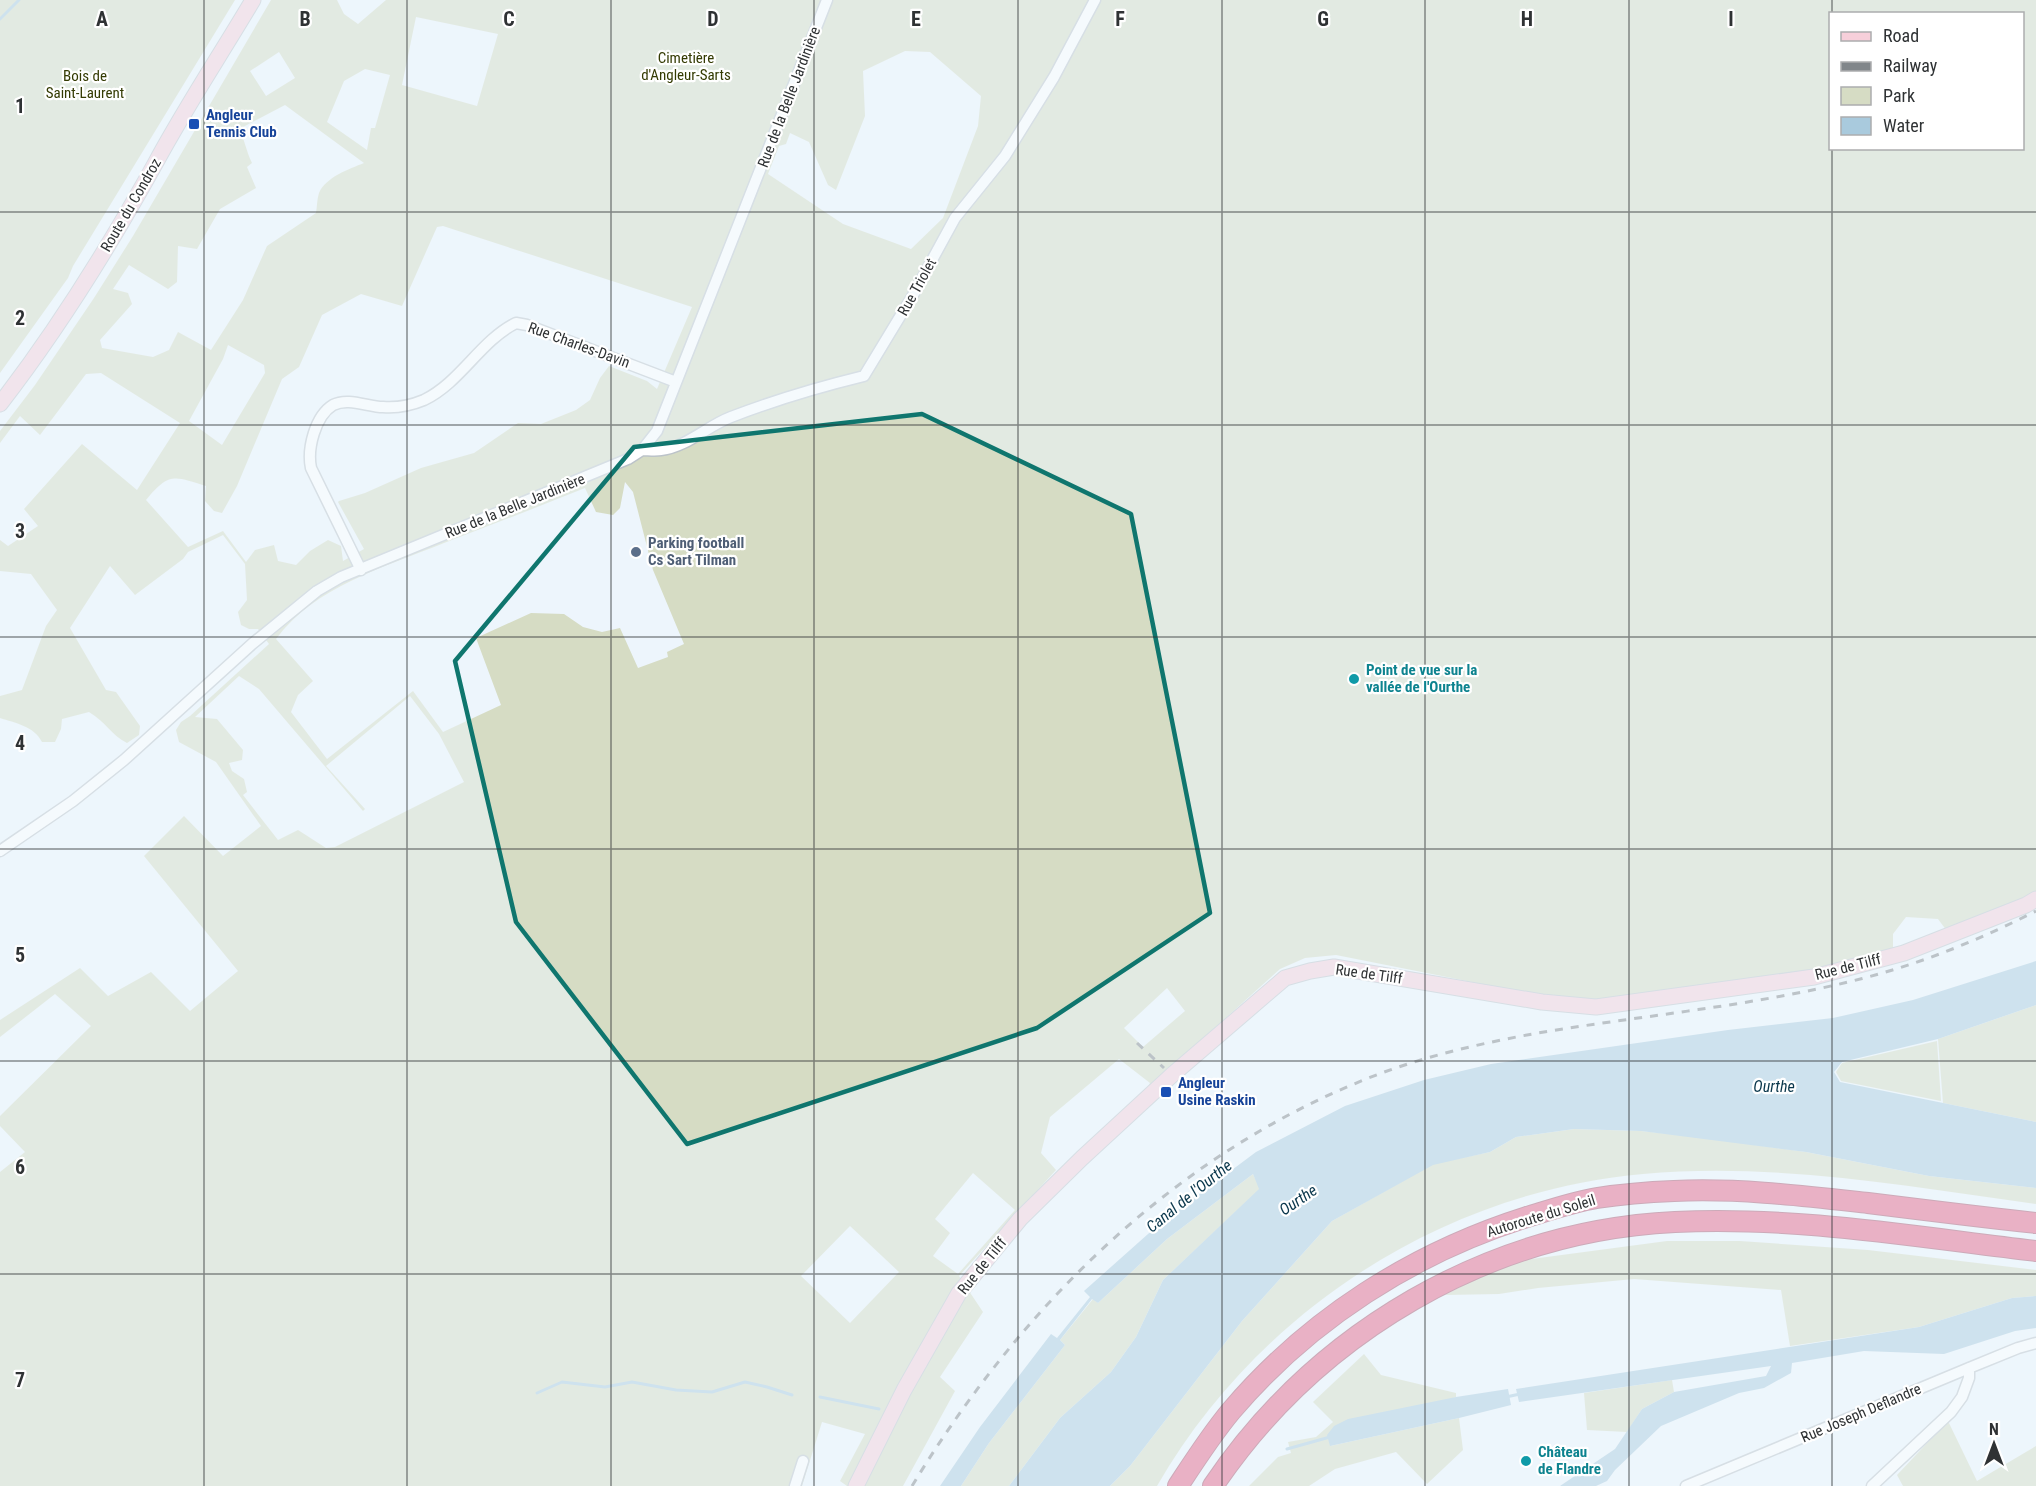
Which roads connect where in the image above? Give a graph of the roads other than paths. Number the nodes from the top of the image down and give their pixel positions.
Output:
1 (253, 0) edge
2 (827, 0) edge
3 (1095, 0) edge
4 (676, 382) junction
5 (0, 404) edge
6 (642, 450) junction
7 (361, 570) junction
8 (0, 851) edge
9 (2036, 899) edge
10 (2036, 1223) edge
11 (2036, 1251) edge
12 (2036, 1343) edge
13 (1969, 1368) junction
14 (803, 1461) dead end
15 (795, 1486) edge
16 (856, 1486) edge
17 (1178, 1486) edge
18 (1214, 1486) edge
19 (1686, 1486) edge
20 (1872, 1486) edge

1 - 5 main road, Route du Condroz
2 - 4 street, Rue de la Belle Jardinière
3 - 6 street, Rue Triolet
4 - 6 street, Rue de la Belle Jardinière
4 - 7 street, Rue Charles-Davin
6 - 7 street, Rue de la Belle Jardinière
7 - 8 street, Rue de la Belle Jardinière
9 - 16 main road, Rue de Tilff
10 - 17 highway, Autoroute du Soleil
11 - 18 highway, Autoroute du Soleil
12 - 13 street, Rue Joseph Deflandre
13 - 19 street, Rue Joseph Deflandre
13 - 20 street
14 - 15 street

